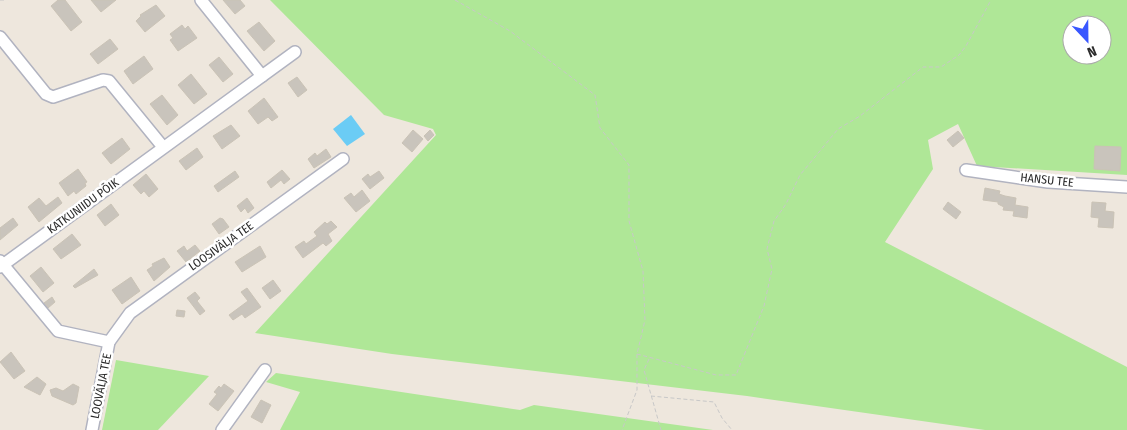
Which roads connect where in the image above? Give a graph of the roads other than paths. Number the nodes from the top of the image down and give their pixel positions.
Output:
1 (201, 0) edge
2 (0, 37) edge
3 (295, 52) dead end
4 (262, 76) junction
5 (163, 147) junction
6 (343, 159) dead end
7 (966, 170) dead end
8 (1127, 187) edge
9 (1, 264) edge
10 (109, 342) junction
11 (265, 370) dead end
12 (92, 430) edge
13 (222, 430) edge

1 - 4 street
2 - 5 street
3 - 4 street, KATKUNIIDU PÕIK
4 - 5 street, KATKUNIIDU PÕIK
5 - 9 street, KATKUNIIDU PÕIK
6 - 10 street, LOOSIVÄLJA TEE
7 - 8 street, HANSU TEE
9 - 10 street
10 - 12 street, LOOVÄLJA TEE
11 - 13 street

